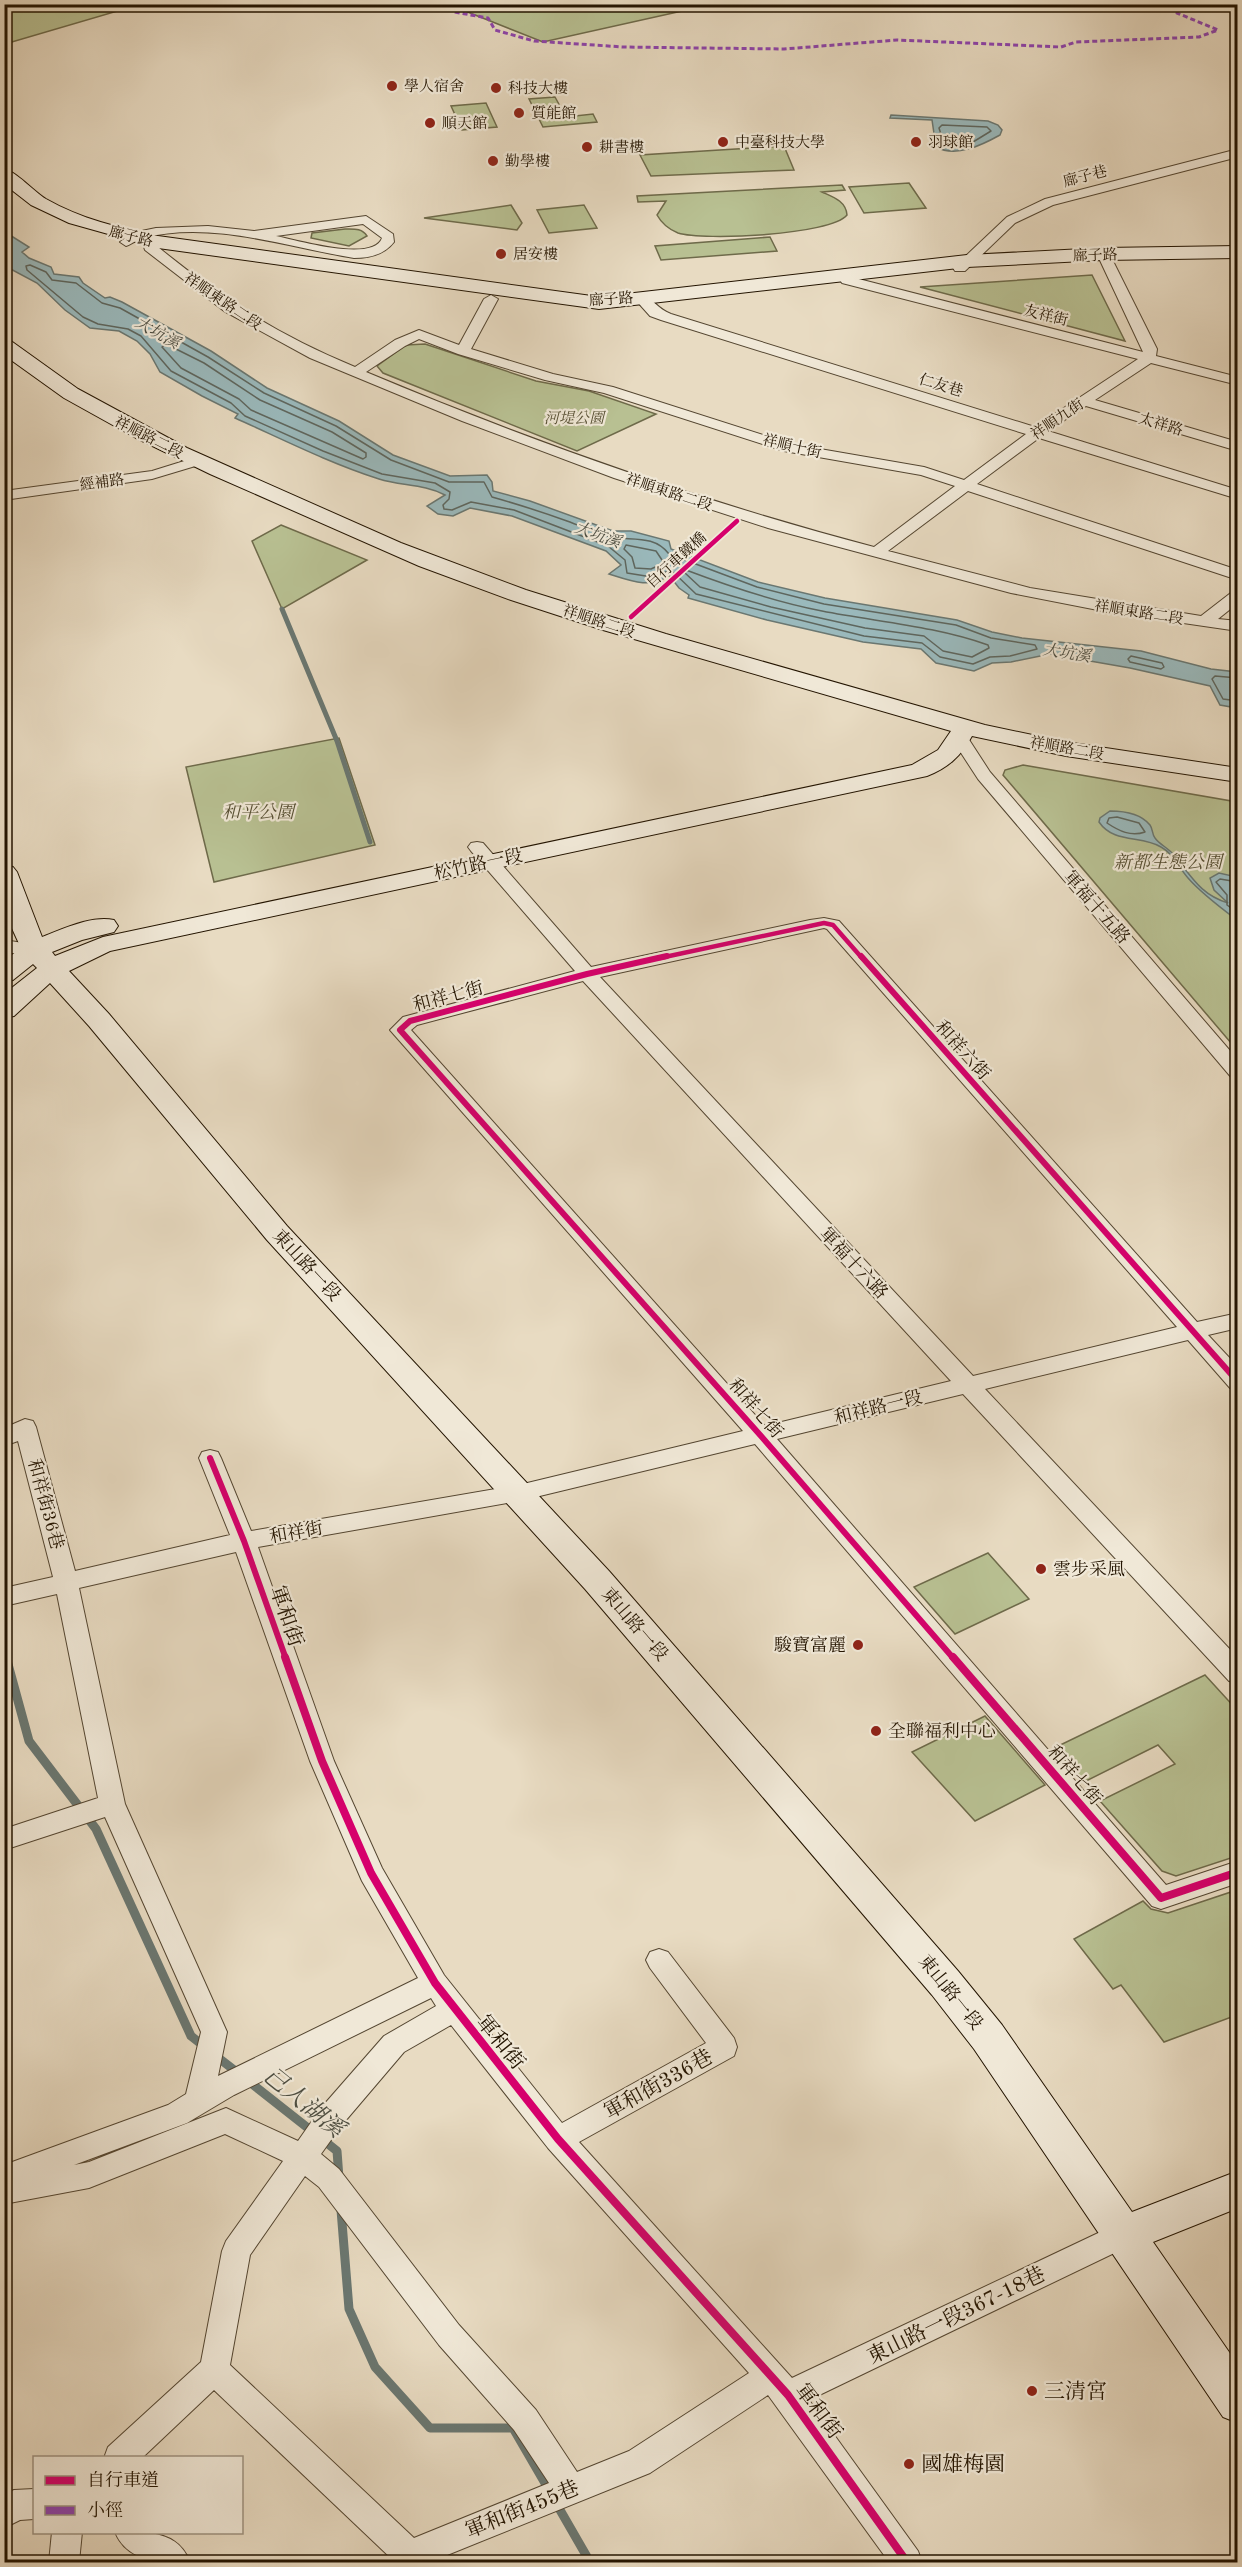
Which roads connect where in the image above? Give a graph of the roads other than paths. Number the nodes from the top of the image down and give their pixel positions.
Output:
1 (1238, 153) edge
2 (4, 174) edge
3 (4, 190) edge
4 (258, 234) junction
5 (129, 239) junction
6 (154, 245) junction
7 (1238, 252) edge
8 (1104, 257) junction
9 (1238, 259) edge
10 (964, 264) junction
11 (847, 280) junction
12 (491, 299) junction
13 (642, 301) junction
14 (4, 345) edge
15 (463, 351) junction
16 (1149, 357) junction
17 (4, 366) edge
18 (356, 373) junction
19 (1238, 381) edge
20 (1084, 401) junction
21 (1038, 432) junction
22 (1238, 447) edge
23 (188, 465) junction
24 (966, 486) junction
25 (1238, 495) edge
26 (4, 496) edge
27 (876, 553) junction
28 (1238, 575) edge
29 (1238, 595) edge
30 (1204, 622) junction
31 (1238, 626) edge
32 (963, 733) junction
33 (1238, 775) edge
34 (1238, 789) edge
35 (482, 855) junction
36 (4, 873) edge
37 (4, 946) edge
38 (43, 959) junction
39 (4, 974) edge
40 (587, 974) junction
41 (4, 1010) edge
42 (1238, 1073) edge
43 (1238, 1320) edge
44 (1192, 1331) junction
45 (1238, 1382) edge
46 (967, 1385) junction
47 (761, 1436) junction
48 (4, 1438) edge
49 (210, 1458) dead end
50 (519, 1493) junction
51 (244, 1541) junction
52 (66, 1581) junction
53 (8, 1596) edge
54 (1238, 1674) edge
55 (104, 1807) junction
56 (4, 1840) edge
57 (1238, 1872) edge
58 (658, 1960) dead end
59 (435, 1983) junction
60 (454, 2009) junction
61 (214, 2080) junction
62 (558, 2139) junction
63 (307, 2151) junction
64 (4, 2178) edge
65 (1238, 2190) edge
66 (4, 2191) edge
67 (1123, 2235) junction
68 (214, 2370) junction
69 (779, 2386) junction
70 (1238, 2402) edge
71 (120, 2456) edge
72 (549, 2497) junction
73 (33, 2504) edge
74 (4, 2513) edge
75 (66, 2534) edge
76 (133, 2534) edge
77 (411, 2559) edge
78 (64, 2562) edge
79 (175, 2562) edge
80 (907, 2562) edge

1 - 10 street, 廍子巷
2 - 5 main road, 廍子路
3 - 5 main road, 廍子路
4 - 4 street
4 - 5 street
5 - 6 main road, 廍子路
6 - 12 main road, 廍子路
6 - 13 main road, 廍子路
6 - 18 street, 祥順東路二段
7 - 8 main road, 廍子路
8 - 9 main road, 廍子路
8 - 10 main road, 廍子路
8 - 16 street
10 - 11 main road, 廍子路
10 - 13 main road, 廍子路
11 - 13 main road, 廍子路
11 - 16 street, 友祥街
12 - 13 main road, 廍子路
12 - 15 street
13 - 21 street, 仁友巷
14 - 23 main road, 祥順路二段
15 - 18 street, 祥順十街
15 - 24 street, 祥順十街
16 - 19 street, 友祥街
16 - 20 street, 祥順九街
17 - 23 main road, 祥順路二段
18 - 27 street, 祥順東路二段
20 - 21 street, 祥順九街
20 - 22 street, 太祥路
21 - 24 street, 祥順九街
21 - 25 street, 仁友巷
23 - 26 street, 經補路
23 - 32 main road, 祥順路二段
24 - 27 street, 祥順九街
24 - 28 street, 祥順十街
27 - 30 street, 祥順東路二段
29 - 30 street
30 - 31 street, 祥順東路二段
32 - 33 main road, 祥順路二段
32 - 34 main road, 祥順路二段
32 - 35 main road, 松竹路一段
32 - 42 street, 軍福十五路
35 - 38 main road, 松竹路一段
35 - 40 street, 軍福十六路
36 - 38 main road, 東山路一段
37 - 38 street
38 - 39 main road, 松竹路一段
38 - 41 main road, 松竹路一段
38 - 50 main road, 東山路一段
40 - 44 street, 和祥六街
40 - 46 street, 軍福十六路
40 - 47 street, 和祥七街
43 - 44 street, 和祥路一段
44 - 45 street, 和祥六街
44 - 46 street, 和祥路一段
46 - 47 street, 和祥路一段
46 - 54 street, 軍福十六路
47 - 50 street, 和祥路一段
47 - 57 street, 和祥七街
48 - 52 street, 和祥街36巷
49 - 51 street, 軍和街
50 - 51 street, 和祥街
50 - 67 main road, 東山路一段
51 - 52 street, 和祥街
51 - 59 street, 軍和街
52 - 53 street, 和祥街
52 - 55 street, 和祥街36巷
55 - 56 street
55 - 61 street, 和祥街36巷
58 - 62 street, 軍和街336巷
59 - 60 street, 軍和街
59 - 61 street
60 - 62 street, 軍和街
60 - 63 street
61 - 64 street
62 - 69 street, 軍和街
63 - 66 street
63 - 68 street
63 - 72 street
65 - 67 main road
67 - 69 street, 東山路一段367-18巷
67 - 70 main road, 東山路一段
68 - 71 street
68 - 77 street, 軍和街455巷
69 - 72 street, 軍和街455巷
69 - 80 street, 軍和街
72 - 77 street, 軍和街455巷
73 - 74 street
75 - 78 street
76 - 79 street

